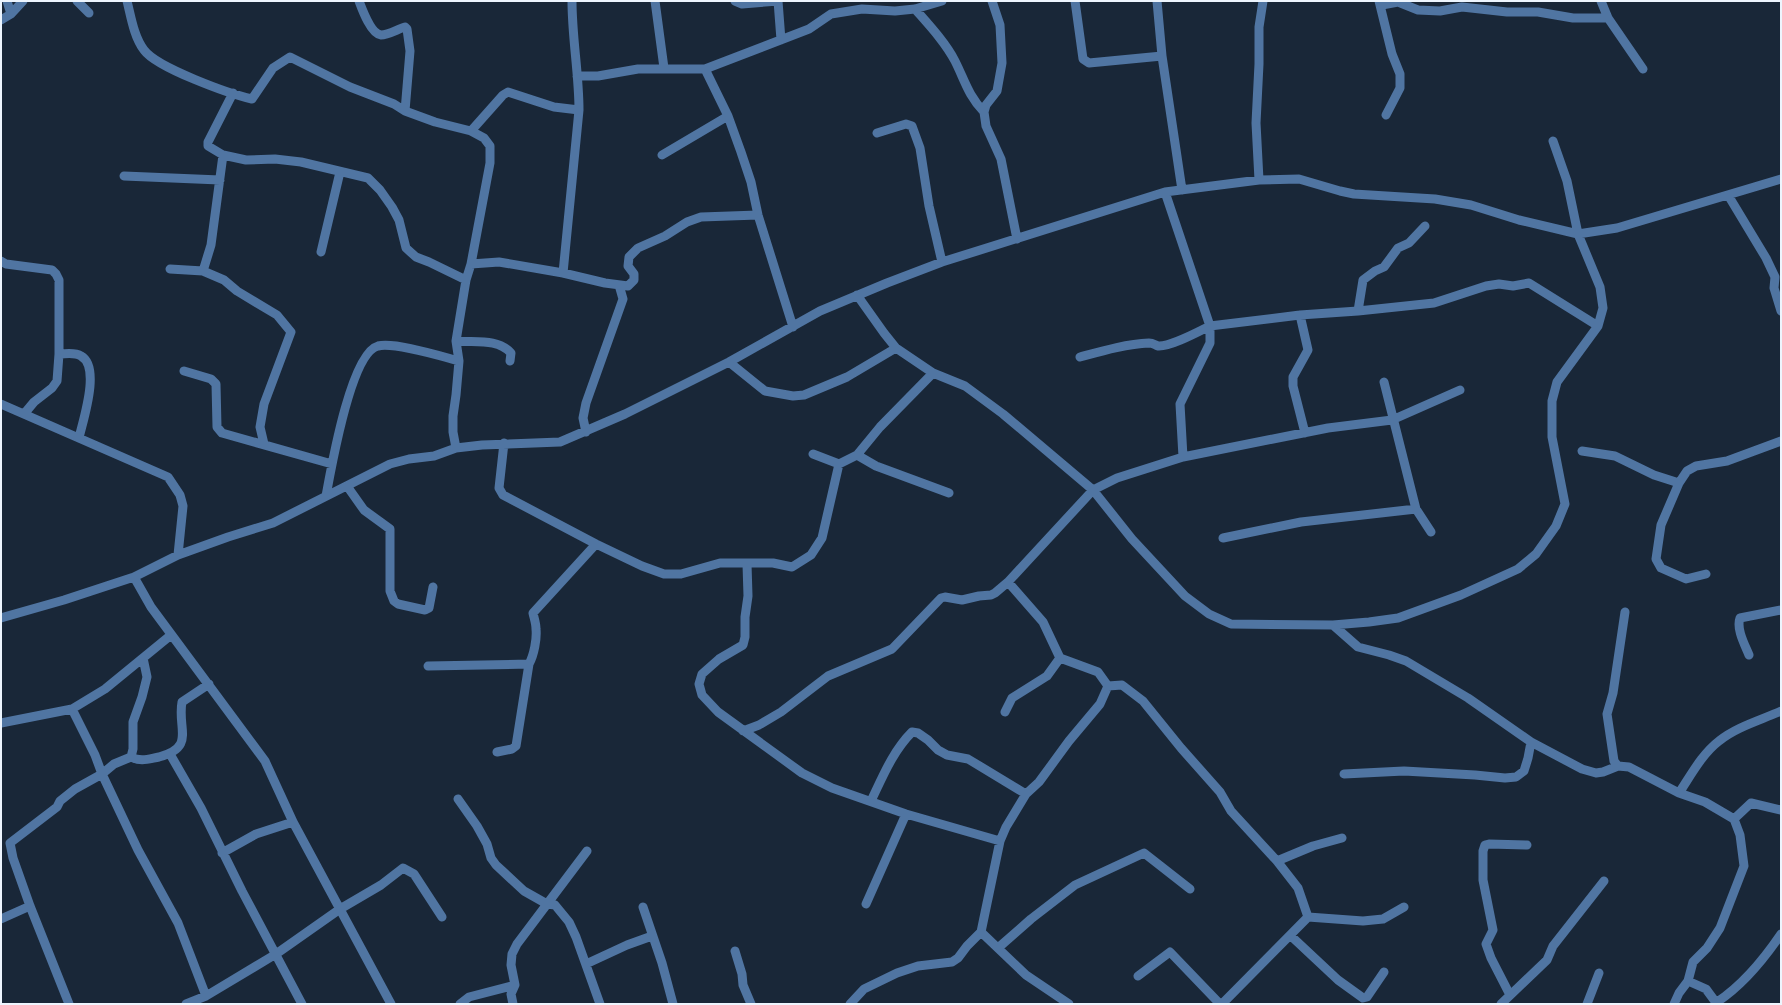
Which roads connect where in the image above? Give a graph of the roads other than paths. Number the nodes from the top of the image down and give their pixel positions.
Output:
1 (7, 1) edge
2 (24, 1) edge
3 (77, 1) edge
4 (127, 1) edge
5 (359, 1) edge
6 (572, 1) edge
7 (655, 1) edge
8 (735, 1) edge
9 (778, 1) edge
10 (942, 1) edge
11 (992, 1) edge
12 (1075, 1) edge
13 (1157, 1) edge
14 (1263, 1) edge
15 (1601, 1) edge
16 (1381, 3) edge
17 (886, 5) edge
18 (915, 9) junction
19 (89, 13) dead end
20 (11, 14) junction
21 (1608, 18) junction
22 (1, 20) edge
23 (781, 40) junction
24 (1162, 56) junction
25 (664, 68) junction
26 (705, 69) junction
27 (1643, 69) dead end
28 (577, 76) junction
29 (233, 93) junction
30 (579, 110) junction
31 (405, 111) junction
32 (984, 112) junction
33 (1386, 115) dead end
34 (728, 116) junction
35 (471, 131) junction
36 (877, 133) dead end
37 (1553, 141) dead end
38 (223, 155) junction
39 (662, 155) dead end
40 (340, 172) junction
41 (124, 176) dead end
42 (1781, 179) edge
43 (220, 180) junction
44 (1259, 180) junction
45 (1182, 190) junction
46 (1165, 192) junction
47 (1728, 195) junction
48 (758, 216) junction
49 (1425, 226) dead end
50 (1578, 234) junction
51 (1017, 239) junction
52 (321, 252) dead end
53 (1, 262) edge
54 (942, 262) junction
55 (471, 264) junction
56 (170, 269) dead end
57 (203, 271) junction
58 (563, 273) junction
59 (466, 280) junction
60 (619, 285) junction
61 (857, 296) junction
62 (1781, 310) edge
63 (1358, 312) junction
64 (1300, 315) junction
65 (1210, 326) junction
66 (1598, 326) junction
67 (792, 327) junction
68 (456, 341) junction
69 (896, 348) junction
70 (59, 354) junction
71 (1080, 356) dead end
72 (459, 360) junction
73 (510, 361) dead end
74 (729, 362) junction
75 (184, 371) dead end
76 (933, 372) junction
77 (1384, 382) dead end
78 (1460, 390) dead end
79 (1, 404) edge
80 (24, 414) junction
81 (1392, 420) junction
82 (586, 432) junction
83 (1304, 433) junction
84 (79, 438) junction
85 (1781, 441) edge
86 (264, 444) junction
87 (504, 444) junction
88 (456, 448) junction
89 (1582, 450) dead end
90 (814, 454) dead end
91 (857, 455) junction
92 (1183, 457) junction
93 (332, 464) junction
94 (839, 464) junction
95 (1679, 483) junction
96 (347, 486) junction
97 (1093, 490) junction
98 (950, 493) dead end
99 (326, 496) junction
100 (1416, 509) junction
101 (1431, 532) dead end
102 (1223, 538) dead end
103 (596, 544) junction
104 (178, 555) junction
105 (747, 564) junction
106 (1706, 574) dead end
107 (134, 577) junction
108 (1008, 582) junction
109 (433, 587) dead end
110 (1781, 610) edge
111 (1625, 612) dead end
112 (1, 618) edge
113 (1333, 625) junction
114 (171, 635) junction
115 (1749, 655) dead end
116 (143, 658) junction
117 (1060, 658) junction
118 (529, 664) junction
119 (428, 666) dead end
120 (209, 684) junction
121 (1108, 686) junction
122 (72, 710) junction
123 (1781, 711) edge
124 (1005, 712) dead end
125 (1, 723) edge
126 (743, 731) junction
127 (1530, 742) junction
128 (497, 752) dead end
129 (170, 754) junction
130 (131, 758) junction
131 (1618, 766) junction
132 (102, 774) junction
133 (1344, 774) dead end
134 (1679, 793) junction
135 (1026, 794) junction
136 (458, 799) dead end
137 (871, 800) junction
138 (1781, 810) edge
139 (906, 814) junction
140 (1734, 820) junction
141 (293, 822) junction
142 (1342, 838) dead end
143 (1000, 842) junction
144 (1527, 844) dead end
145 (587, 851) dead end
146 (222, 853) junction
147 (1277, 861) junction
148 (1604, 881) dead end
149 (1190, 889) dead end
150 (547, 904) junction
151 (866, 904) dead end
152 (30, 906) junction
153 (1404, 907) dead end
154 (643, 908) dead end
155 (340, 909) junction
156 (442, 917) dead end
157 (1308, 917) junction
158 (1, 919) edge
159 (981, 932) junction
160 (1781, 934) edge
161 (652, 936) junction
162 (1291, 936) junction
163 (998, 948) junction
164 (735, 950) dead end
165 (276, 954) junction
166 (586, 964) junction
167 (1384, 972) dead end
168 (1599, 973) dead end
169 (1138, 976) dead end
170 (1688, 981) junction
171 (515, 985) junction
172 (1510, 995) junction
173 (206, 996) junction
174 (1717, 1003) edge
175 (69, 1004) edge
176 (186, 1004) edge
177 (302, 1004) edge
178 (391, 1004) edge
179 (460, 1004) edge
180 (513, 1004) edge
181 (600, 1004) edge
182 (673, 1004) edge
183 (751, 1004) edge
184 (850, 1004) edge
185 (1069, 1004) edge
186 (1221, 1004) edge
187 (1501, 1004) edge
188 (1587, 1004) edge
189 (1674, 1004) edge

1 - 20 street
2 - 20 street
3 - 19 street
4 - 29 street
5 - 31 street
6 - 28 street
7 - 25 street
8 - 9 street
9 - 23 street
10 - 18 street
11 - 32 street
12 - 24 street
13 - 24 street
14 - 44 street
15 - 21 street
16 - 21 street
16 - 33 street
17 - 18 street
17 - 23 street
18 - 32 street
20 - 22 street
21 - 27 street
23 - 26 street
24 - 45 street
25 - 26 street
25 - 28 street
26 - 34 street
28 - 30 street
29 - 31 street
29 - 38 street
30 - 35 street
30 - 58 street
31 - 35 street
32 - 51 street
34 - 39 street
34 - 48 street
35 - 55 street
36 - 54 street
37 - 50 street
38 - 40 street
38 - 43 street
40 - 52 street
40 - 59 street
41 - 43 street
42 - 47 street
43 - 57 street
44 - 45 street
44 - 50 street
45 - 46 street
46 - 51 street
46 - 65 street
47 - 50 street
47 - 62 street
48 - 60 street
48 - 67 street
49 - 63 street
50 - 66 street
51 - 54 street
53 - 70 street
54 - 61 street
55 - 58 street
55 - 59 street
56 - 57 street
57 - 86 street
58 - 60 street
59 - 68 street
60 - 82 street
61 - 67 street
61 - 69 street
63 - 64 street
63 - 66 street
64 - 65 street
64 - 83 street
65 - 71 street
65 - 92 street
66 - 113 street
67 - 74 street
68 - 72 street
68 - 73 street
69 - 74 street
69 - 76 street
70 - 80 street
70 - 84 street
72 - 88 street
72 - 93 street
74 - 82 street
75 - 86 street
76 - 91 street
76 - 97 street
77 - 81 street
78 - 81 street
79 - 80 street
80 - 84 street
81 - 83 street
81 - 100 street
82 - 87 street
83 - 92 street
84 - 104 street
85 - 95 street
86 - 93 street
87 - 88 street
87 - 103 street
88 - 96 street
89 - 95 street
90 - 94 street
91 - 94 street
91 - 98 street
92 - 97 street
93 - 99 street
94 - 105 street
95 - 106 street
96 - 99 street
96 - 109 street
97 - 108 street
97 - 113 street
99 - 104 street
100 - 101 street
100 - 102 street
103 - 105 street
103 - 118 street
104 - 107 street
105 - 126 street
107 - 112 street
107 - 114 street
108 - 117 street
108 - 126 street
110 - 115 street
111 - 131 street
113 - 127 street
114 - 116 street
114 - 120 street
116 - 122 street
116 - 130 street
117 - 121 street
117 - 124 street
118 - 119 street
118 - 128 street
120 - 129 street
120 - 141 street
121 - 135 street
121 - 147 street
122 - 125 street
122 - 132 street
123 - 134 street
126 - 137 street
127 - 131 street
127 - 133 street
129 - 130 street
129 - 146 street
130 - 132 street
131 - 134 street
132 - 152 street
132 - 173 street
134 - 140 street
135 - 137 street
135 - 143 street
136 - 150 street
137 - 139 street
138 - 140 street
139 - 143 street
139 - 151 street
140 - 170 street
141 - 146 street
141 - 155 street
142 - 147 street
143 - 159 street
144 - 172 street
145 - 150 street
146 - 165 street
147 - 157 street
148 - 172 street
149 - 163 street
150 - 166 street
150 - 171 street
152 - 158 street
152 - 175 street
153 - 157 street
154 - 161 street
155 - 156 street
155 - 165 street
155 - 178 street
157 - 162 street
159 - 163 street
159 - 184 street
160 - 174 street
161 - 166 street
161 - 182 street
162 - 167 street
162 - 186 street
163 - 185 street
164 - 183 street
165 - 173 street
165 - 177 street
166 - 181 street
168 - 188 street
169 - 186 street
170 - 174 street
170 - 189 street
171 - 179 street
171 - 180 street
172 - 187 street
173 - 176 street

